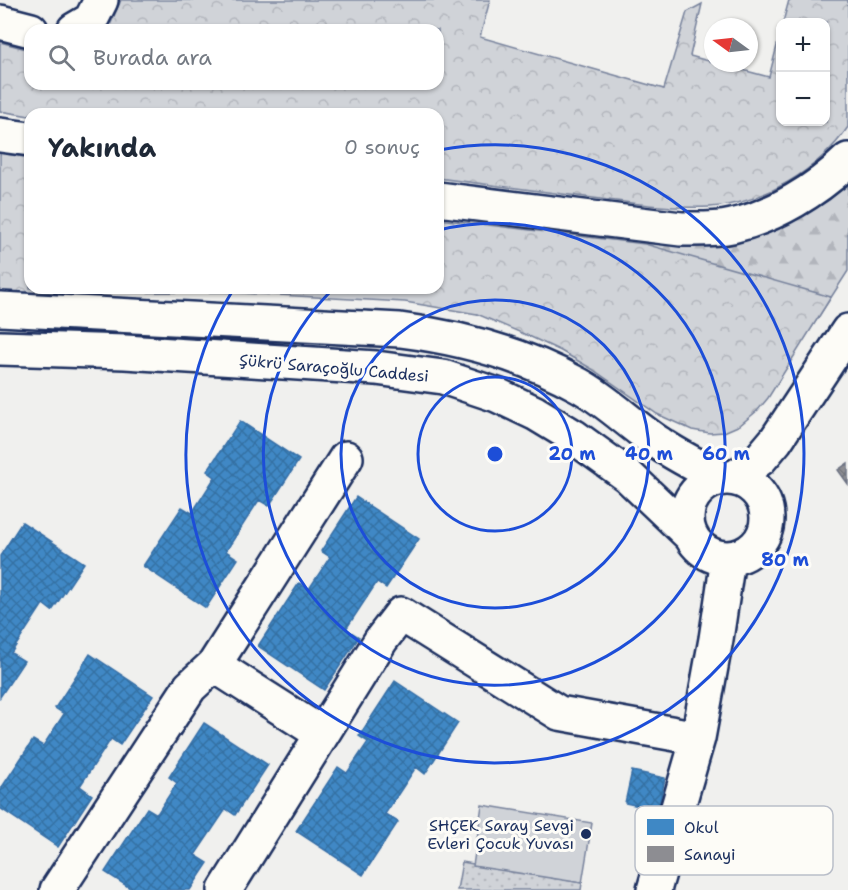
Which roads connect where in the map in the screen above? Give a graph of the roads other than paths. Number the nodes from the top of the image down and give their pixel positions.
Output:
1 (101, 0) edge
2 (0, 22) edge
3 (84, 24) edge
4 (24, 28) edge
5 (0, 135) edge
6 (24, 138) edge
7 (848, 160) edge
8 (444, 200) edge
9 (0, 309) edge
10 (848, 331) edge
11 (0, 348) edge
12 (346, 458) dead end
13 (727, 478) junction
14 (690, 535) junction
15 (728, 559) junction
16 (214, 665) junction
17 (322, 734) junction
18 (698, 738) junction
19 (678, 806) edge
20 (658, 875) edge
21 (57, 890) edge
22 (225, 890) edge
23 (654, 890) edge

1 - 3 street
2 - 4 street
5 - 6 street
7 - 8 street
9 - 13 street
10 - 13 street
11 - 14 street, Şükrü Saraçoğlu Caddesi
12 - 16 street
13 - 14 street
13 - 15 street
14 - 15 street, Şükrü Saraçoğlu Caddesi
15 - 18 street
16 - 17 street
16 - 21 street
17 - 18 street
17 - 22 street
18 - 19 street
20 - 23 street

